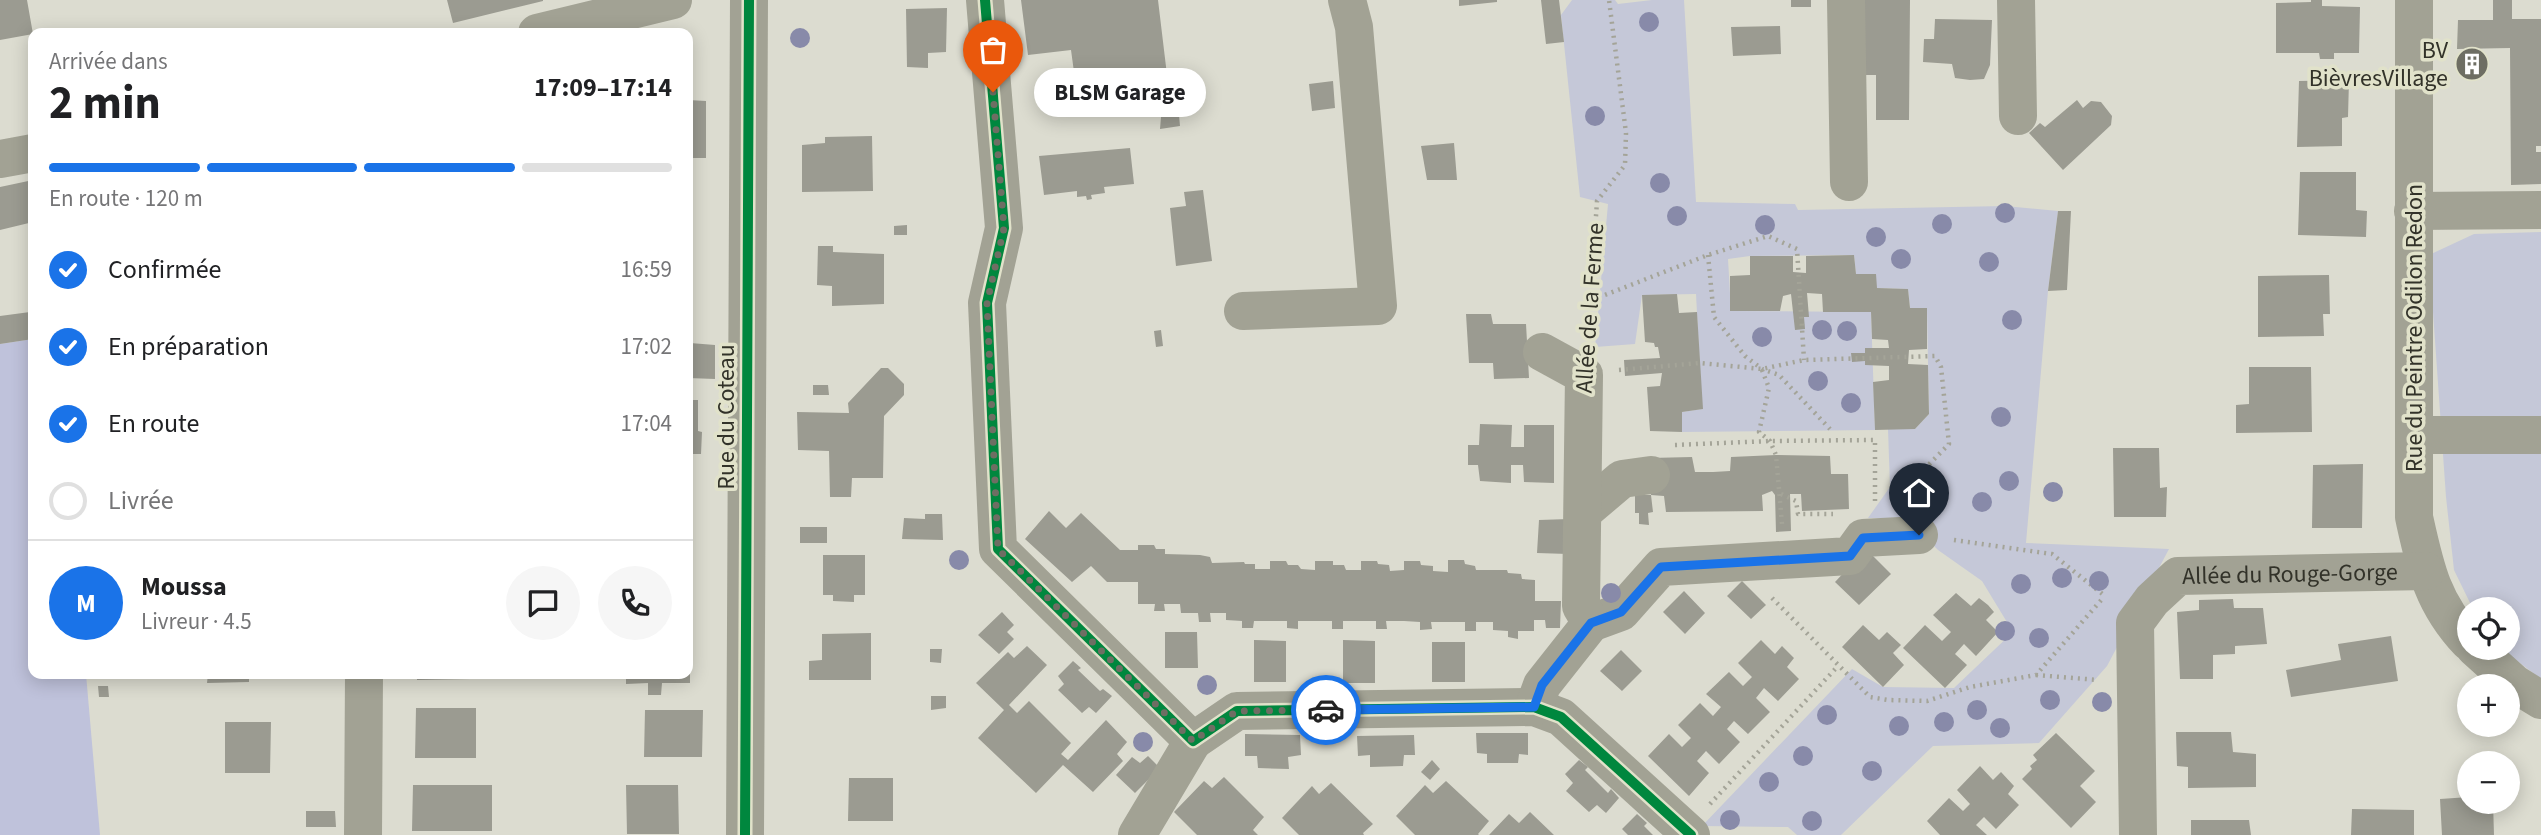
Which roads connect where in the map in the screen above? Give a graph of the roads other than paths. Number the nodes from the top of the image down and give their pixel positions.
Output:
1 (749, 0) edge
2 (985, 0) edge
3 (1347, 0) edge
4 (1846, 0) edge
5 (2016, 0) edge
6 (2414, 0) edge
7 (658, 2) edge
8 (557, 28) edge
9 (2018, 116) dead end
10 (28, 154) edge
11 (0, 159) edge
12 (1849, 182) dead end
13 (2541, 210) edge
14 (2413, 211) junction
15 (1243, 311) dead end
16 (1542, 352) dead end
17 (2414, 435) junction
18 (2541, 435) edge
19 (1661, 461) road end
20 (1583, 512) junction
21 (1919, 535) road end
22 (2426, 571) junction
23 (1591, 623) junction
24 (2457, 625) edge
25 (2488, 660) edge
26 (364, 679) edge
27 (2541, 700) edge
28 (1534, 707) junction
29 (1193, 741) junction
30 (1689, 832) edge
31 (363, 835) edge
32 (745, 835) edge
33 (1138, 835) edge
34 (2138, 835) edge

1 - 32 street, Rue du Coteau
2 - 29 street
3 - 15 street
4 - 12 street
5 - 9 street
6 - 14 street, Rue du Peintre Odilon Redon
7 - 8 street
10 - 11 street
13 - 14 street
14 - 17 street, Rue du Peintre Odilon Redon
16 - 20 street, Allée de la Ferme
17 - 18 street
17 - 22 street, Rue du Peintre Odilon Redon
19 - 20 street
20 - 23 street, Allée de la Ferme
21 - 23 street
22 - 24 street, Rue du Peintre Odilon Redon
22 - 34 street, Allée du Rouge-Gorge
23 - 28 street
25 - 27 street
26 - 31 street
28 - 29 street
28 - 30 street
29 - 33 street

